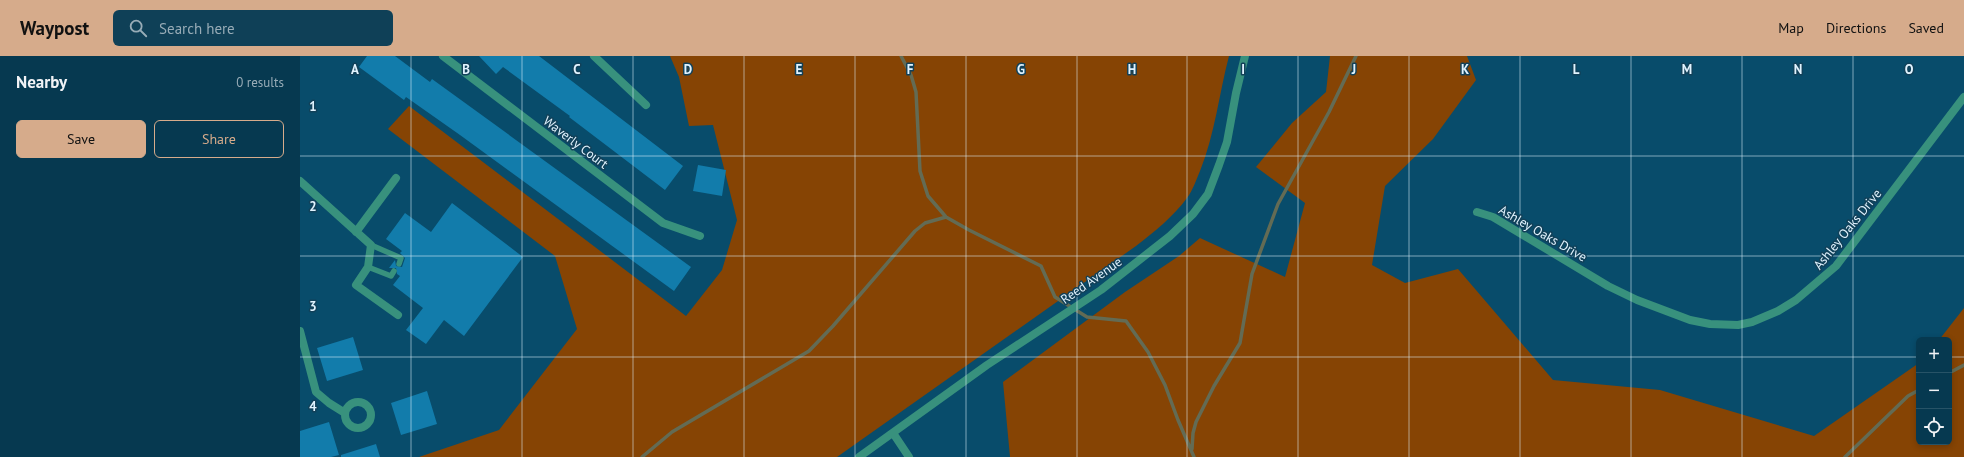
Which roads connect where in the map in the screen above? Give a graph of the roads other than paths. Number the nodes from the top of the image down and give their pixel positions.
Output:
1 (443, 56) edge
2 (594, 56) edge
3 (1245, 56) edge
4 (1964, 97) edge
5 (646, 105) dead end
6 (396, 178) dead end
7 (300, 181) edge
8 (1477, 212) dead end
9 (356, 232) junction
10 (700, 236) dead end
11 (371, 245) junction
12 (399, 264) dead end
13 (368, 267) junction
14 (394, 272) dead end
15 (398, 315) dead end
16 (300, 332) edge
17 (345, 413) dead end
18 (892, 433) junction
19 (859, 457) edge
20 (909, 457) edge

1 - 10 street, Waverly Court
2 - 5 street
3 - 18 street, Reed Avenue
4 - 8 street, Ashley Oaks Drive
6 - 9 street
7 - 9 street
9 - 11 street
11 - 12 lane
11 - 13 street
13 - 14 lane
13 - 15 street
16 - 17 street
18 - 19 street, Reed Avenue
18 - 20 street

